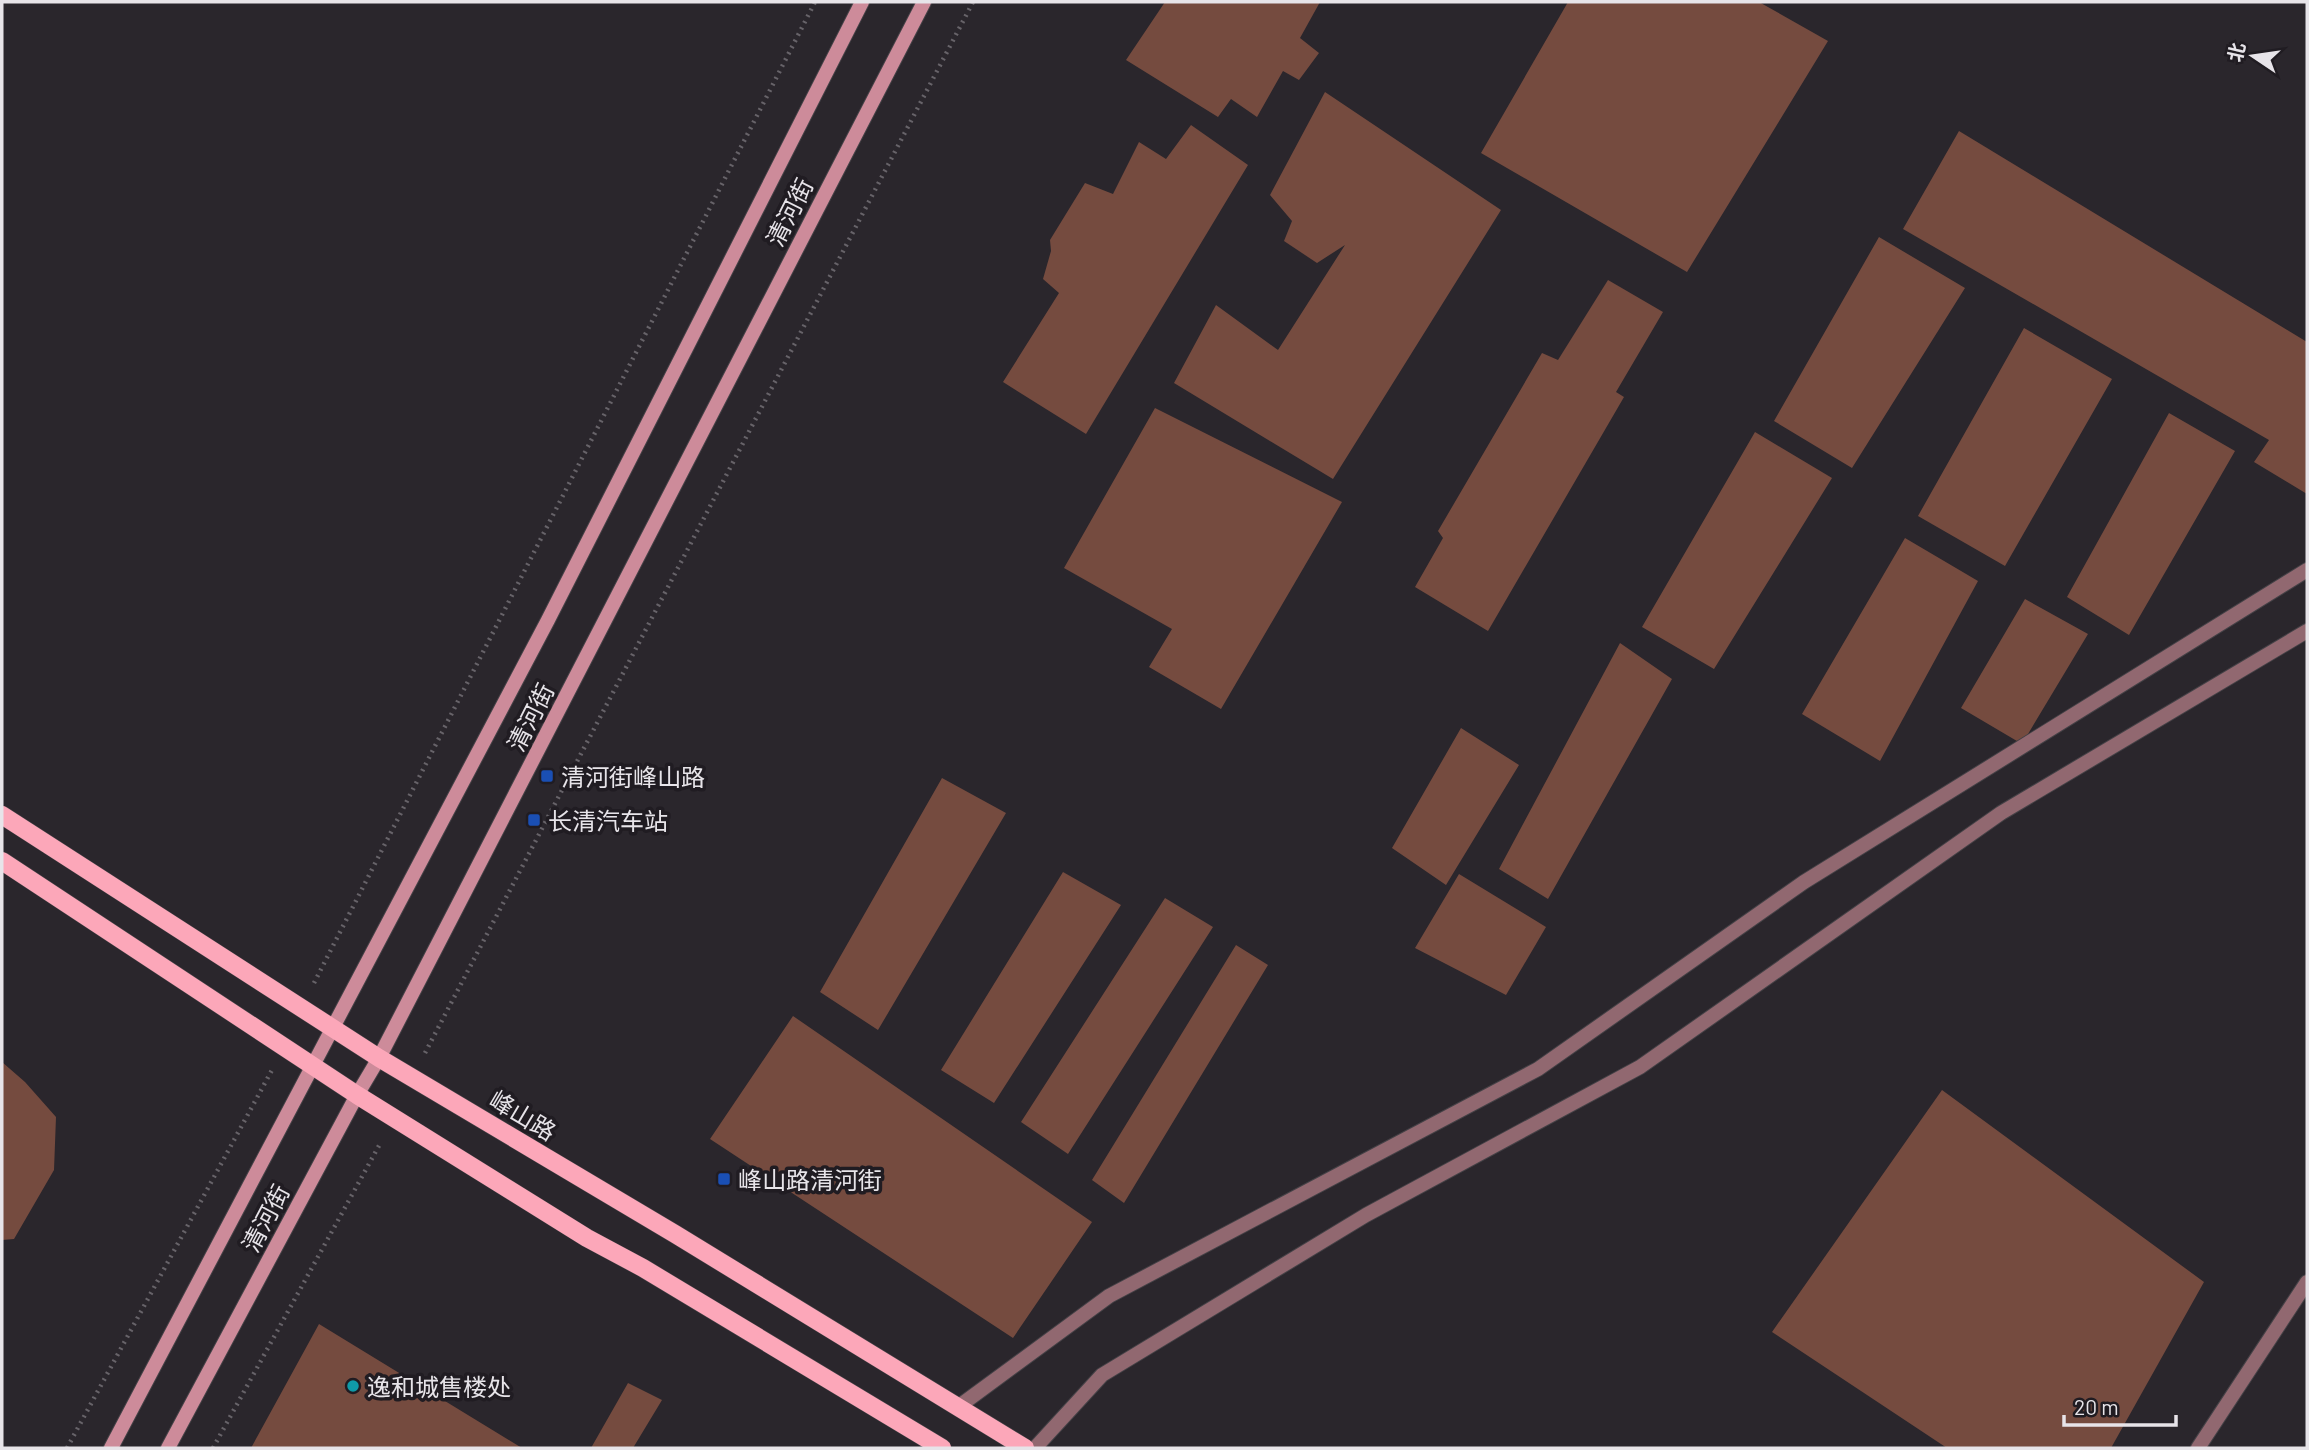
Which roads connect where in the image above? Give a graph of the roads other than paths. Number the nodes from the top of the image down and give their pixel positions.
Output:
1 (862, 2) edge
2 (924, 2) edge
3 (2307, 570) edge
4 (2307, 631) edge
5 (2, 815) edge
6 (2, 861) edge
7 (333, 1028) junction
8 (379, 1058) junction
9 (313, 1066) junction
10 (356, 1095) junction
11 (2307, 1282) edge
12 (958, 1408) junction
13 (111, 1448) edge
14 (168, 1448) edge
15 (942, 1448) edge
16 (1025, 1448) edge
17 (1035, 1448) edge
18 (2198, 1448) edge

1 - 7 main road, 清河街
2 - 8 main road, 清河街
3 - 12 street
4 - 17 street
5 - 7 main road, 峰山路
6 - 9 main road
7 - 8 main road, 峰山路
7 - 9 main road, 清河街
8 - 10 main road, 清河街
8 - 12 main road, 峰山路
9 - 10 main road
9 - 13 main road, 清河街
10 - 14 main road, 清河街
10 - 15 main road
11 - 18 street
12 - 16 main road, 峰山路

